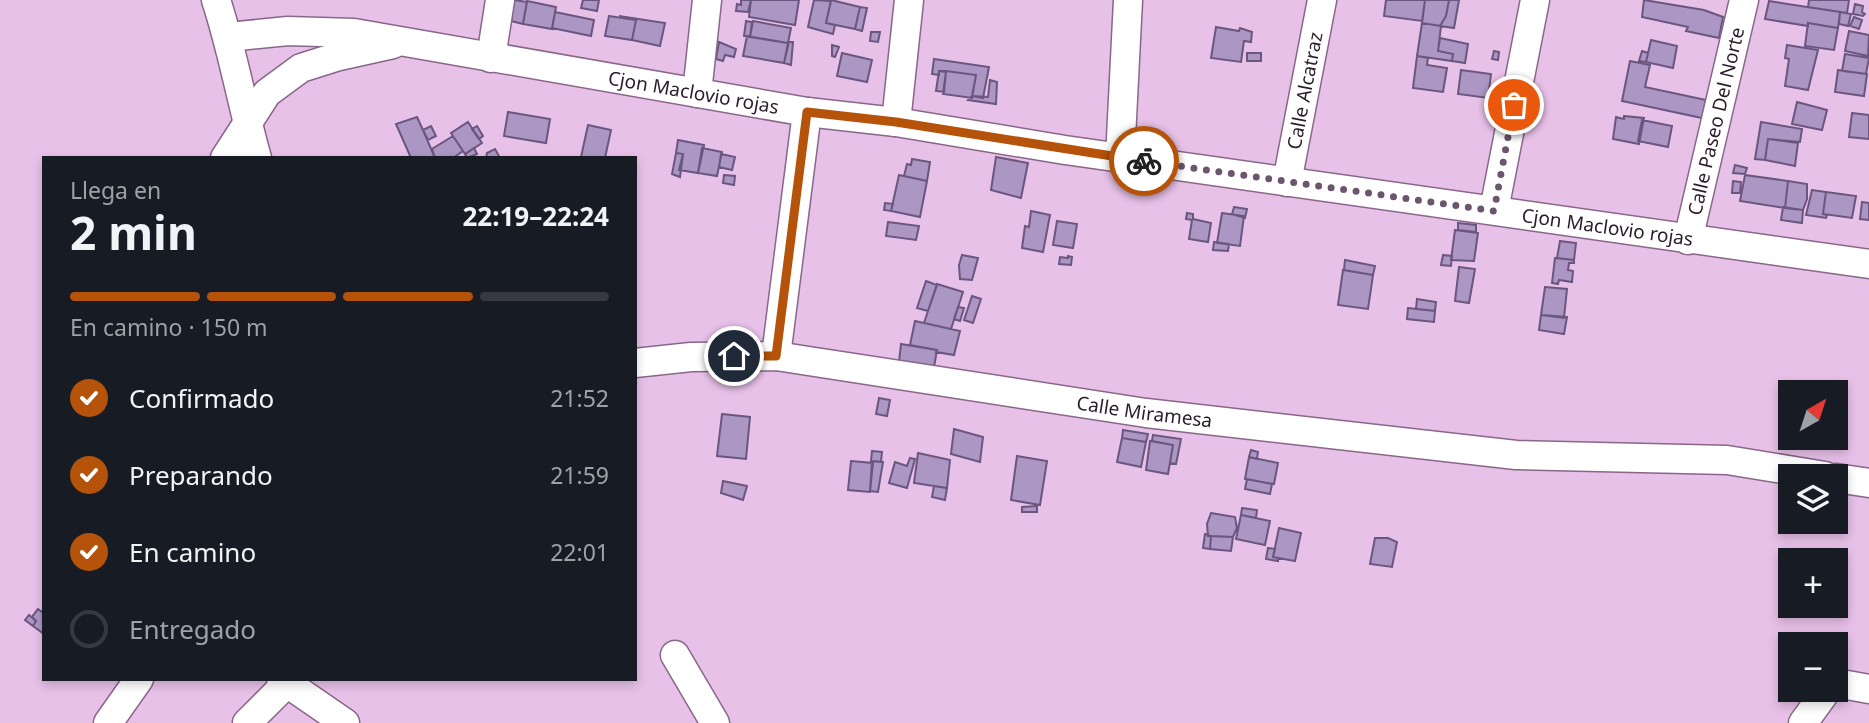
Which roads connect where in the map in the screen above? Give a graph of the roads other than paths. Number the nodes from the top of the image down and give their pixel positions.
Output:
1 (216, 0) edge
2 (500, 0) edge
3 (707, 0) edge
4 (909, 0) edge
5 (1128, 0) edge
6 (1322, 0) edge
7 (1535, 0) edge
8 (1744, 0) edge
9 (229, 37) junction
10 (405, 42) junction
11 (491, 58) junction
12 (697, 93) junction
13 (807, 112) junction
14 (896, 122) junction
15 (247, 125) junction
16 (226, 156) edge
17 (256, 156) edge
18 (1120, 158) junction
19 (1287, 182) junction
20 (1494, 211) junction
21 (1688, 240) junction
22 (1869, 264) edge
23 (776, 356) junction
24 (637, 363) edge
25 (1778, 468) edge
26 (1848, 480) edge
27 (1869, 483) edge
28 (675, 655) dead end
29 (138, 681) edge
30 (284, 681) edge
31 (1848, 685) edge
32 (1869, 689) edge
33 (1818, 702) edge
34 (108, 723) edge
35 (247, 723) edge
36 (345, 723) edge
37 (715, 723) edge
38 (1803, 723) edge

1 - 9 street
2 - 11 street
3 - 12 street
4 - 14 street
5 - 18 street
6 - 19 street, Calle Alcatraz
7 - 20 street
8 - 21 street, Calle Paseo Del Norte
9 - 10 street, Cjon Maclovio rojas
9 - 15 street
10 - 11 street, Cjon Maclovio rojas
10 - 15 street
11 - 12 street, Cjon Maclovio rojas
12 - 13 street, Cjon Maclovio rojas
13 - 14 street, Cjon Maclovio rojas
13 - 23 street
14 - 18 street, Cjon Maclovio rojas
15 - 16 street
15 - 17 street
18 - 19 street, Cjon Maclovio rojas
19 - 20 street, Cjon Maclovio rojas
20 - 21 street, Cjon Maclovio rojas
21 - 22 street, Cjon Maclovio rojas
23 - 24 street, Calle Miramesa
23 - 25 street, Calle Miramesa
26 - 27 street
28 - 37 street
29 - 34 street
30 - 35 street
30 - 36 street
31 - 32 street
33 - 38 street

